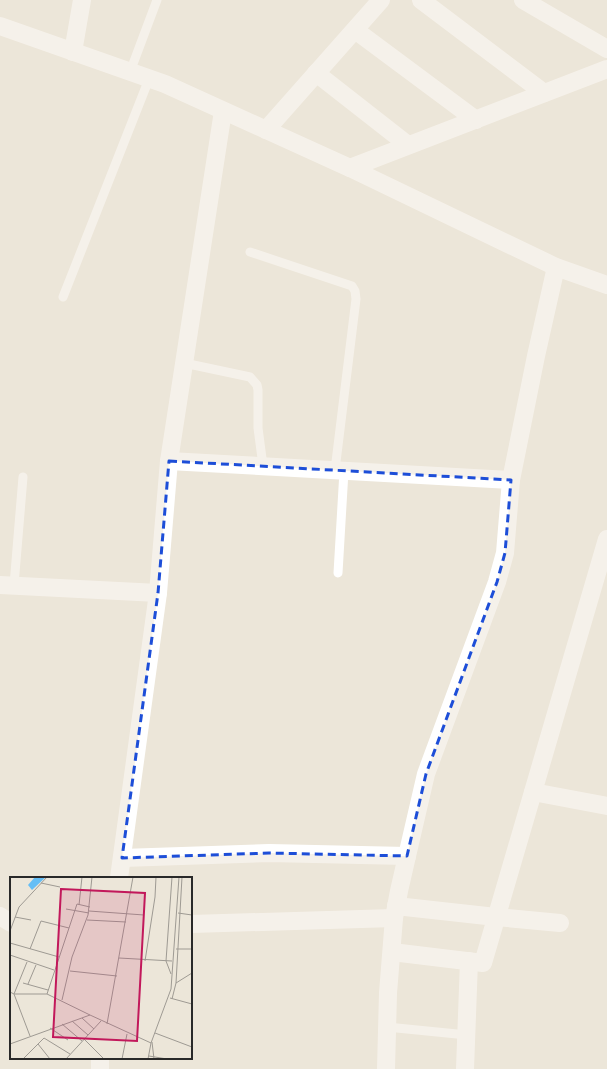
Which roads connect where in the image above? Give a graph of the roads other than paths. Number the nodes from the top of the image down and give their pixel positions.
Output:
1 (82, 0) edge
2 (157, 0) edge
3 (381, 0) edge
4 (421, 0) edge
5 (523, 0) edge
6 (0, 26) edge
7 (355, 30) junction
8 (607, 49) edge
9 (73, 52) junction
10 (607, 69) edge
11 (130, 72) junction
12 (316, 73) junction
13 (149, 79) junction
14 (544, 94) junction
15 (223, 111) junction
16 (476, 120) junction
17 (266, 130) junction
18 (408, 145) junction
19 (350, 168) junction
20 (250, 252) dead end
21 (556, 267) junction
22 (607, 286) edge
23 (63, 297) dead end
24 (184, 363) junction
25 (169, 461) junction
26 (263, 466) junction
27 (339, 471) junction
28 (23, 477) dead end
29 (512, 480) junction
30 (607, 539) edge
31 (338, 573) dead end
32 (602, 577) edge
33 (7, 585) edge
34 (158, 593) junction
35 (533, 792) junction
36 (607, 806) edge
37 (407, 856) junction
38 (122, 858) junction
39 (120, 877) edge
40 (395, 912) junction
41 (0, 916) edge
42 (496, 917) junction
43 (10, 922) edge
44 (560, 923) dead end
45 (192, 924) edge
46 (392, 952) junction
47 (469, 961) junction
48 (387, 1027) junction
49 (466, 1035) junction
50 (386, 1069) edge
51 (465, 1069) edge

1 - 9 street
2 - 11 lane
3 - 7 street
4 - 14 street
5 - 8 street
6 - 9 street
7 - 12 street
7 - 16 street
9 - 11 street
10 - 14 street
11 - 13 street
12 - 17 street
12 - 18 street
13 - 15 street
13 - 23 lane
14 - 16 street
15 - 17 street
15 - 24 street
16 - 18 street
17 - 19 street
18 - 19 street
19 - 21 street
20 - 27 lane
21 - 22 street
21 - 29 street
24 - 25 street
24 - 26 lane
25 - 26 street
25 - 34 street
26 - 27 street
27 - 29 street
27 - 31 lane
28 - 33 lane
29 - 37 street
30 - 32 street
32 - 35 street
33 - 34 street
34 - 38 street
35 - 36 street
35 - 42 street
37 - 38 street
37 - 40 street
38 - 39 street
40 - 42 street
40 - 45 street
40 - 46 street
41 - 43 street
42 - 44 street
42 - 47 street
46 - 47 street
46 - 48 street
47 - 49 street
48 - 49 lane
48 - 50 street
49 - 51 street

